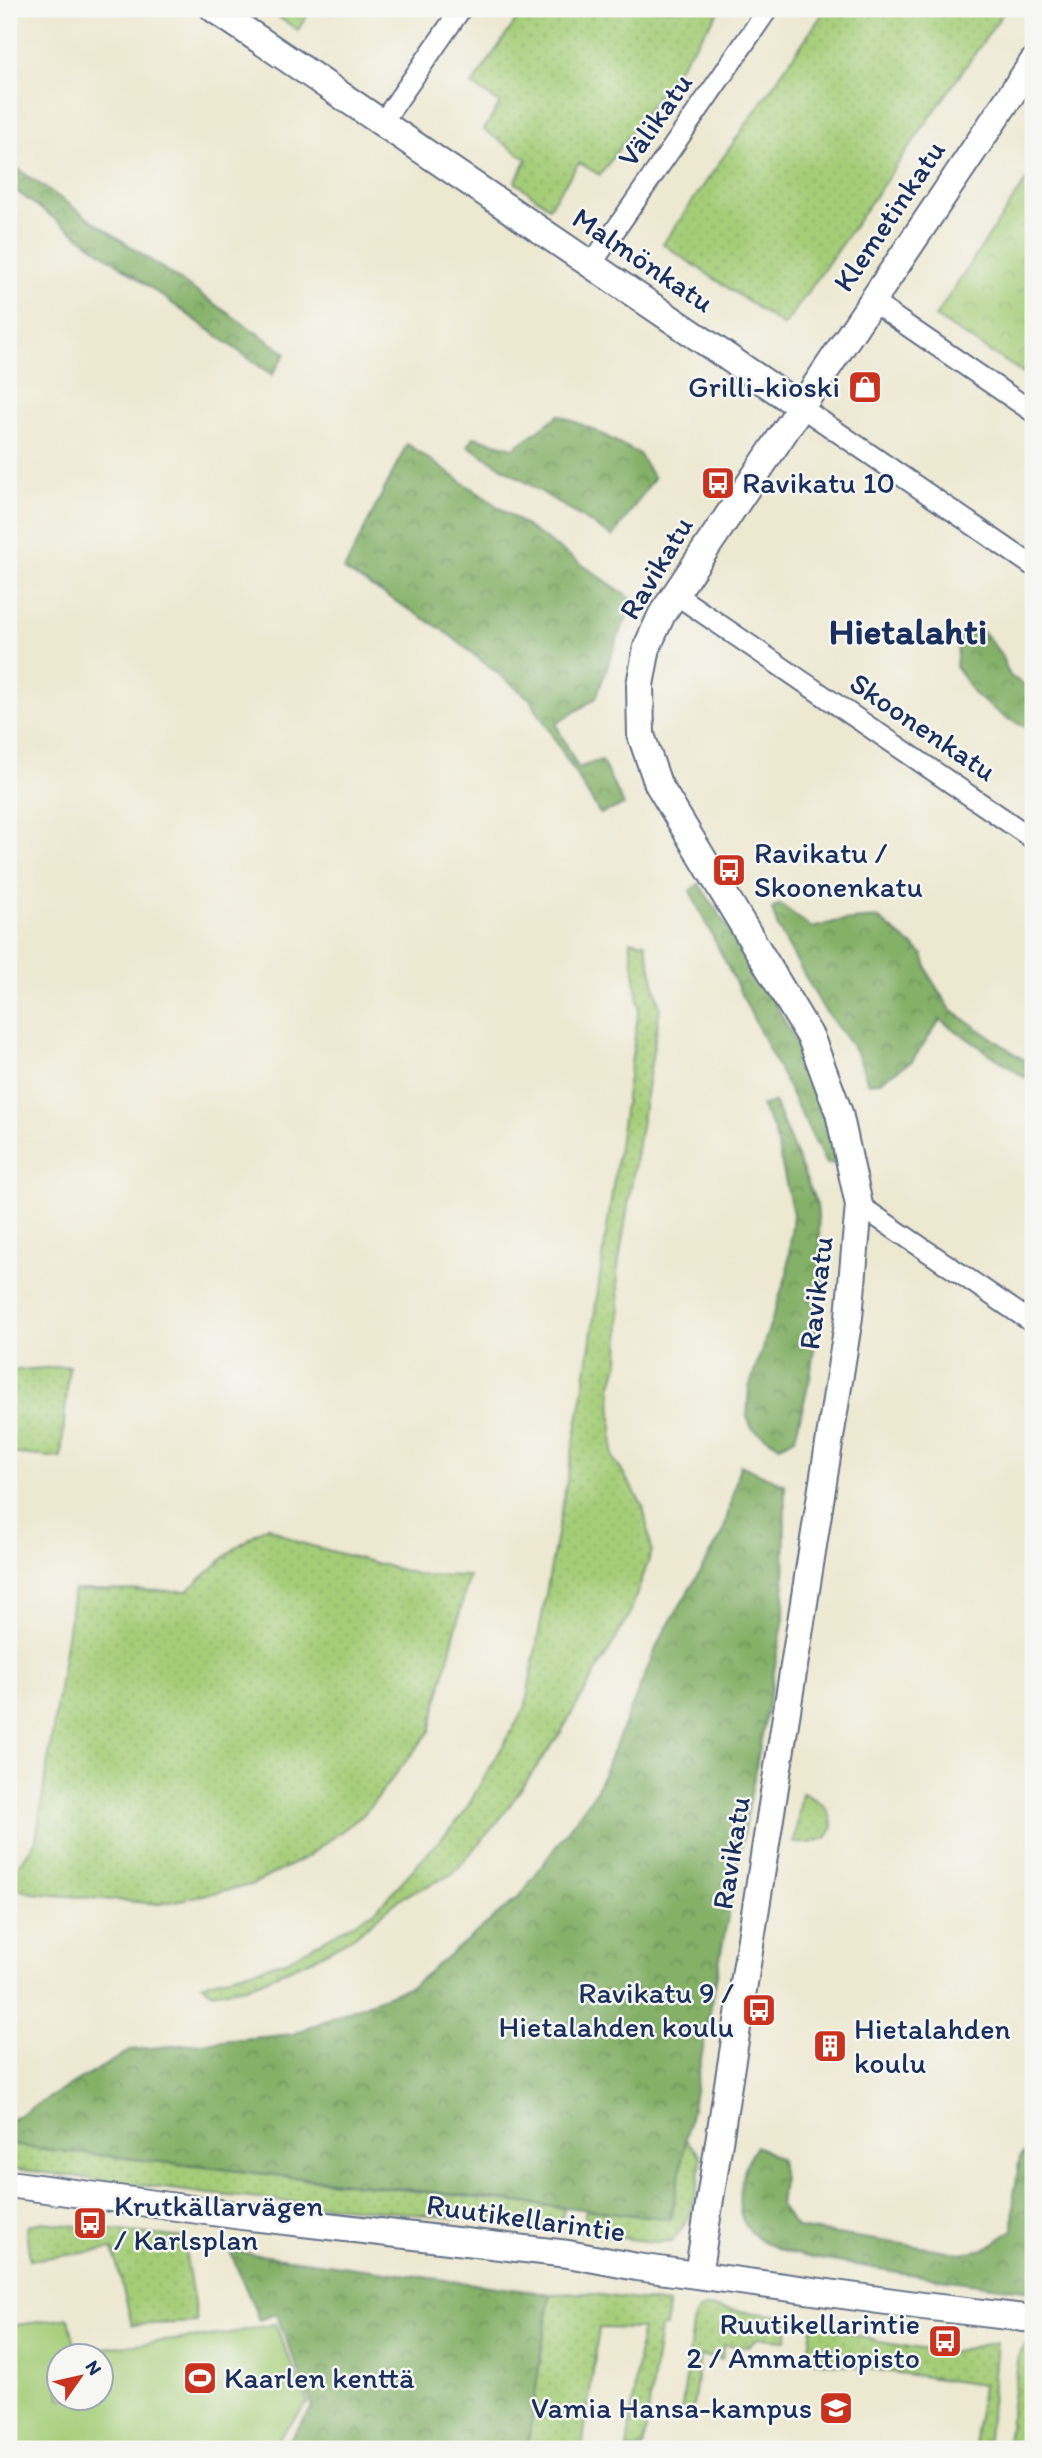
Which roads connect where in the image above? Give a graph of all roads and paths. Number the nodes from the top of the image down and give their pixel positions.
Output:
1 (214, 9) edge
2 (461, 9) edge
3 (768, 9) edge
4 (1033, 62) edge
5 (382, 123) junction
6 (590, 265) junction
7 (871, 302) junction
8 (801, 407) junction
9 (1033, 412) edge
10 (1033, 566) edge
11 (675, 593) junction
12 (1033, 839) edge
13 (859, 1205) junction
14 (1033, 1323) edge
15 (9, 2184) edge
16 (698, 2275) junction
17 (1033, 2319) edge

1 - 5 street, Malmönkatu
2 - 5 street
3 - 6 street, Välikatu
4 - 7 street, Klemetinkatu
5 - 6 street, Malmönkatu
6 - 8 street, Malmönkatu
7 - 8 street, Klemetinkatu
7 - 9 street
8 - 10 street, Malmönkatu
8 - 11 street, Ravikatu
11 - 12 street, Skoonenkatu
11 - 13 street, Ravikatu
13 - 14 street
13 - 16 street, Ravikatu
15 - 16 street, Ruutikellarintie
16 - 17 street, Ruutikellarintie

